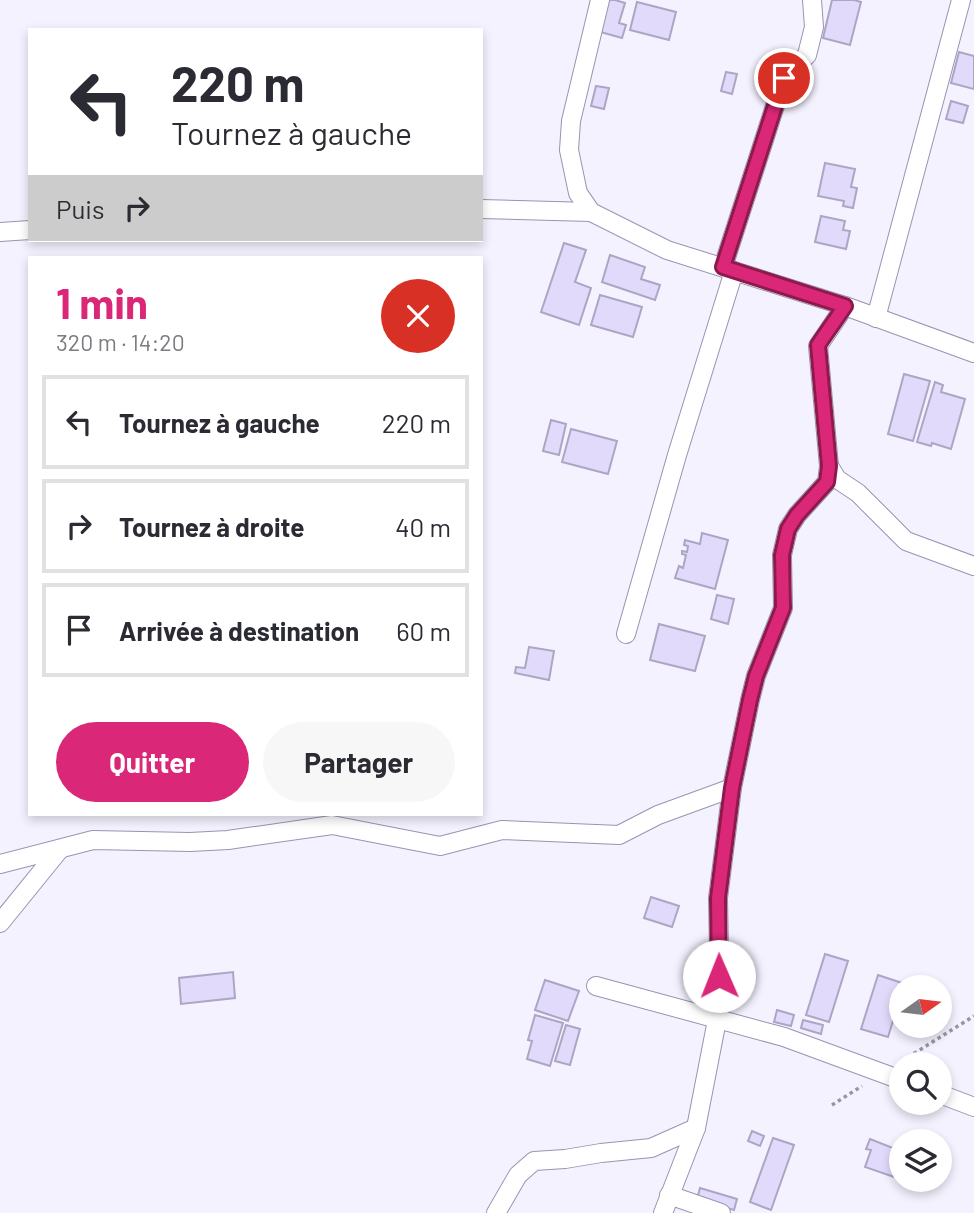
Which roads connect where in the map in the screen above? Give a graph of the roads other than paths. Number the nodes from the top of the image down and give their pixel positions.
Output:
1 (600, 0) edge
2 (812, 0) edge
3 (961, 0) edge
4 (483, 209) edge
5 (591, 212) junction
6 (28, 230) edge
7 (0, 232) edge
8 (729, 269) junction
9 (845, 306) junction
10 (876, 318) junction
11 (974, 353) edge
12 (829, 466) junction
13 (974, 566) edge
14 (626, 634) dead end
15 (732, 788) junction
16 (60, 849) junction
17 (0, 864) edge
18 (0, 923) edge
19 (596, 986) dead end
20 (717, 1020) junction
21 (889, 1076) edge
22 (952, 1099) edge
23 (974, 1107) edge
24 (696, 1128) junction
25 (669, 1195) junction
26 (496, 1213) edge
27 (663, 1213) edge
28 (721, 1213) edge

1 - 5 street
2 - 8 street
3 - 10 street
4 - 5 street
5 - 8 street
6 - 7 street
8 - 9 street
8 - 14 street
9 - 10 street
9 - 12 street
10 - 11 street
12 - 13 street
12 - 15 street
15 - 16 street
15 - 20 street
16 - 17 street
16 - 18 street
19 - 20 street
20 - 21 street
20 - 24 street
22 - 23 street
24 - 25 street
24 - 26 street
25 - 27 street
25 - 28 street

